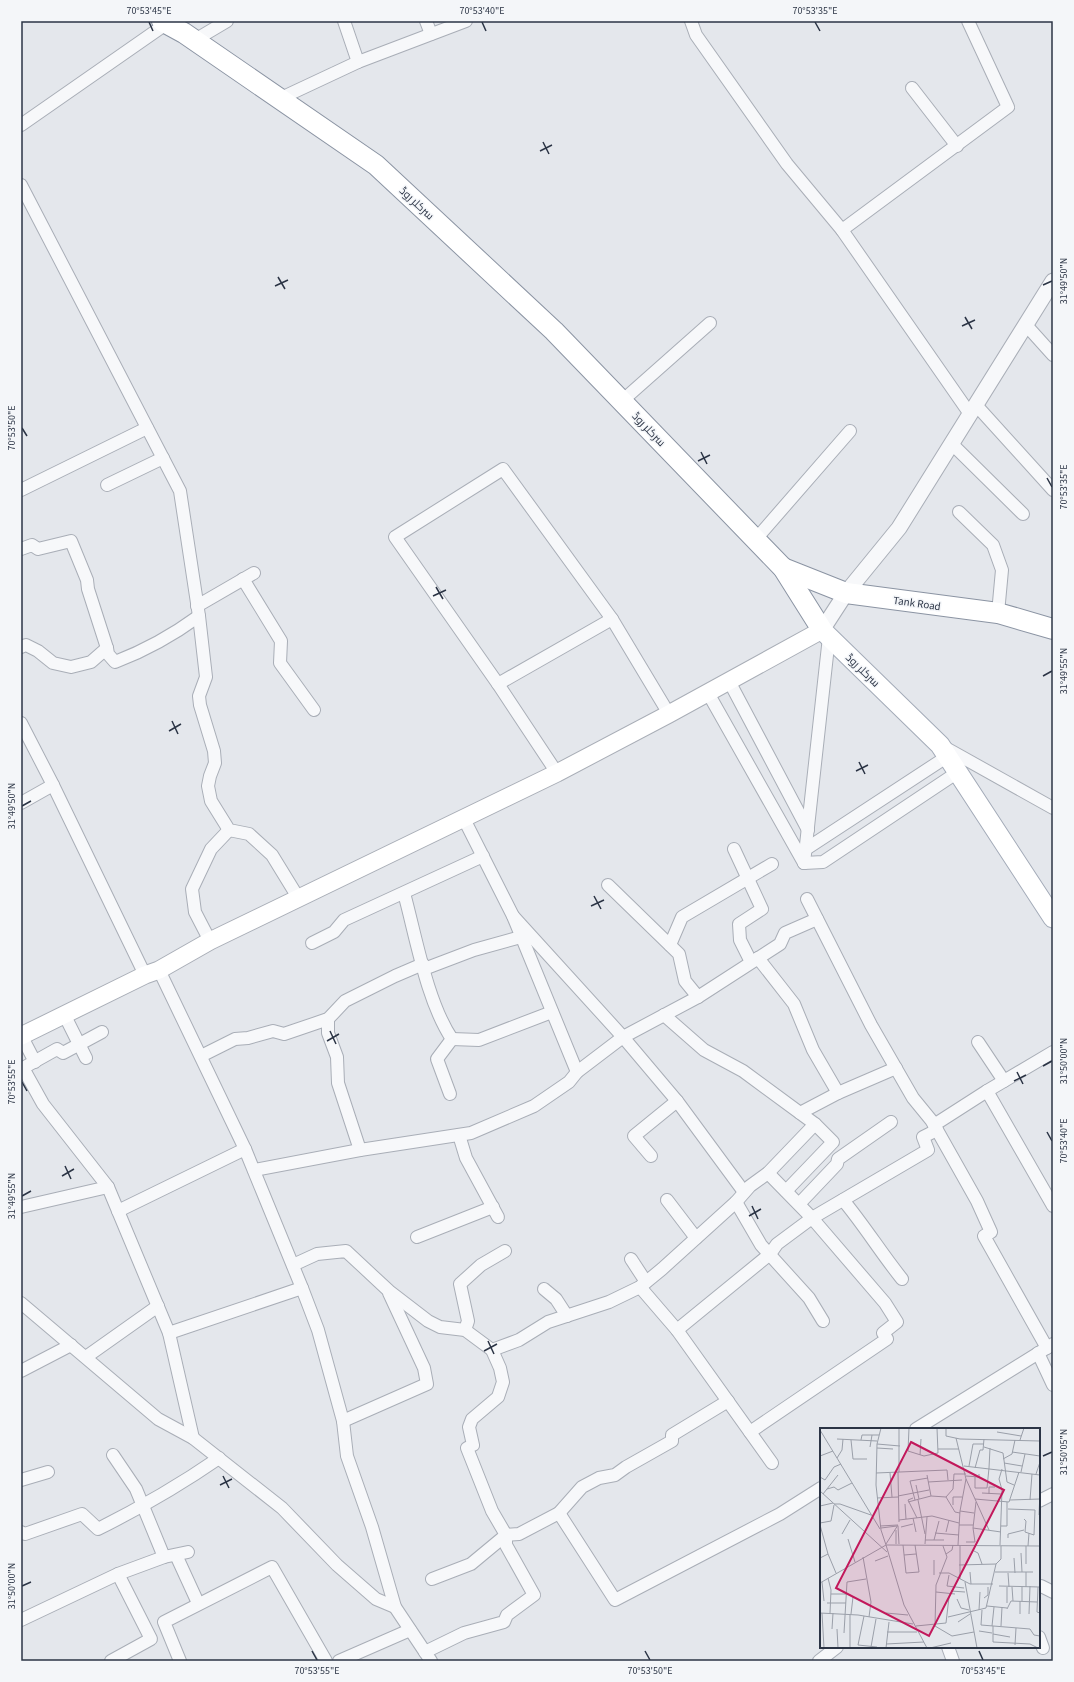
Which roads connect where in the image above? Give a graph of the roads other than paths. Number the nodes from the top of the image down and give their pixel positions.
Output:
1 (228, 21) edge
2 (344, 21) edge
3 (426, 21) edge
4 (466, 21) edge
5 (691, 21) edge
6 (968, 21) edge
7 (164, 22) edge
8 (431, 34) junction
9 (195, 40) junction
10 (358, 62) junction
11 (912, 88) dead end
12 (279, 99) junction
13 (21, 125) edge
14 (957, 146) junction
15 (21, 185) edge
16 (842, 230) junction
17 (1053, 281) edge
18 (710, 323) dead end
19 (1026, 325) junction
20 (1053, 355) edge
21 (622, 401) junction
22 (973, 410) junction
23 (147, 428) junction
24 (850, 431) dead end
25 (952, 444) junction
26 (163, 458) junction
27 (108, 485) dead end
28 (21, 490) edge
29 (1052, 490) edge
30 (959, 512) dead end
31 (1023, 514) dead end
32 (756, 539) junction
33 (21, 549) edge
34 (783, 568) junction
35 (846, 593) junction
36 (198, 611) junction
37 (998, 613) junction
38 (612, 619) junction
39 (1053, 629) edge
40 (825, 633) junction
41 (21, 647) edge
42 (107, 648) junction
43 (728, 681) junction
44 (498, 684) junction
45 (708, 693) junction
46 (314, 710) dead end
47 (669, 714) junction
48 (21, 723) edge
49 (944, 750) junction
50 (958, 772) junction
51 (557, 773) junction
52 (53, 785) junction
53 (21, 803) edge
54 (1053, 808) edge
55 (464, 819) junction
56 (229, 830) junction
57 (808, 830) junction
58 (734, 849) dead end
59 (806, 849) junction
60 (483, 856) junction
61 (804, 863) junction
62 (772, 864) dead end
63 (748, 878) junction
64 (608, 885) dead end
65 (404, 893) junction
66 (298, 899) junction
67 (807, 899) dead end
68 (513, 916) junction
69 (1053, 918) edge
70 (817, 919) junction
71 (521, 937) junction
72 (210, 941) junction
73 (312, 942) dead end
74 (670, 945) junction
75 (755, 960) junction
76 (424, 966) junction
77 (152, 972) junction
78 (698, 997) junction
79 (552, 1012) junction
80 (64, 1014) junction
81 (664, 1016) junction
82 (328, 1020) junction
83 (102, 1032) dead end
84 (21, 1035) edge
85 (623, 1037) junction
86 (452, 1039) junction
87 (978, 1042) dead end
88 (79, 1044) junction
89 (1053, 1052) edge
90 (201, 1056) junction
91 (86, 1058) dead end
92 (35, 1062) junction
93 (896, 1068) junction
94 (576, 1072) junction
95 (1004, 1081) junction
96 (987, 1091) junction
97 (838, 1093) junction
98 (450, 1094) dead end
99 (678, 1101) junction
100 (800, 1113) junction
101 (891, 1122) dead end
102 (815, 1124) junction
103 (936, 1127) junction
104 (459, 1135) junction
105 (245, 1149) junction
106 (360, 1150) junction
107 (650, 1156) dead end
108 (254, 1170) junction
109 (768, 1173) junction
110 (108, 1187) junction
111 (786, 1191) junction
112 (744, 1192) junction
113 (666, 1200) dead end
114 (843, 1200) junction
115 (736, 1202) junction
116 (799, 1204) junction
117 (1053, 1206) edge
118 (21, 1207) edge
119 (118, 1211) junction
120 (812, 1218) junction
121 (417, 1237) dead end
122 (696, 1238) junction
123 (505, 1251) dead end
124 (770, 1254) junction
125 (631, 1259) dead end
126 (293, 1265) junction
127 (902, 1279) dead end
128 (643, 1284) junction
129 (302, 1288) junction
130 (544, 1289) dead end
131 (388, 1291) junction
132 (21, 1303) edge
133 (158, 1306) junction
134 (567, 1316) junction
135 (824, 1320) dead end
136 (465, 1330) junction
137 (677, 1330) junction
138 (169, 1333) junction
139 (71, 1345) junction
140 (1046, 1348) edge
141 (492, 1350) junction
142 (86, 1357) junction
143 (21, 1371) edge
144 (1053, 1384) edge
145 (728, 1401) junction
146 (343, 1421) junction
147 (918, 1428) edge
148 (750, 1432) junction
149 (193, 1438) junction
150 (113, 1455) dead end
151 (219, 1458) junction
152 (772, 1463) dead end
153 (48, 1472) dead end
154 (21, 1480) edge
155 (820, 1489) edge
156 (1053, 1494) edge
157 (1040, 1500) edge
158 (144, 1506) junction
159 (559, 1513) junction
160 (21, 1532) edge
161 (506, 1535) junction
162 (176, 1555) junction
163 (118, 1574) junction
164 (432, 1579) dead end
165 (1040, 1587) edge
166 (1053, 1592) edge
167 (198, 1603) junction
168 (395, 1607) junction
169 (21, 1620) edge
170 (410, 1630) junction
171 (836, 1648) edge
172 (948, 1648) edge
173 (428, 1657) edge
174 (111, 1661) edge
175 (180, 1661) edge
176 (326, 1661) edge
177 (339, 1661) edge
178 (819, 1661) edge
179 (953, 1661) edge

1 - 9 street
2 - 10 street
3 - 8 street
4 - 8 street
5 - 16 street
6 - 14 street
7 - 9 highway, سرکلر روڈ
7 - 13 street
8 - 10 street
9 - 12 highway, سرکلر روڈ
10 - 12 street
11 - 14 street
12 - 21 highway, سرکلر روڈ
14 - 16 street
15 - 23 street
16 - 22 street
17 - 19 street
18 - 21 street
19 - 20 street
19 - 22 street
21 - 32 highway, سرکلر روڈ
22 - 25 street
22 - 29 street
23 - 26 street
23 - 28 street
24 - 32 street
25 - 31 street
25 - 35 street
26 - 27 street
26 - 36 street
30 - 37 street
32 - 34 highway, سرکلر روڈ
33 - 42 street
34 - 35 highway, Tank Road
34 - 40 highway, سرکلر روڈ
35 - 37 highway, Tank Road
35 - 40 street
36 - 42 street
36 - 46 street
36 - 56 street
37 - 39 highway, Tank Road
38 - 44 street
38 - 44 street
38 - 47 street
40 - 43 main road
40 - 49 main road, سرکلر روڈ
40 - 57 street
41 - 42 street
43 - 45 main road
43 - 57 street
44 - 51 street
45 - 47 main road
45 - 61 street
47 - 51 main road
48 - 52 street
49 - 50 main road, سرکلر روڈ
49 - 54 street
49 - 59 street
50 - 61 street
50 - 69 main road, سرکلر روڈ
51 - 55 main road
52 - 53 street
52 - 77 street
55 - 60 street
55 - 66 main road
56 - 66 street
56 - 72 street
57 - 59 street
58 - 63 street
59 - 61 street
60 - 65 street
60 - 68 street
62 - 63 street
63 - 74 street
63 - 75 street
64 - 74 street
65 - 73 street
65 - 76 street
66 - 72 main road
67 - 70 street
68 - 71 street
68 - 85 street
70 - 75 street
70 - 93 street
71 - 76 street
71 - 79 street
72 - 77 main road
74 - 78 street
75 - 78 street
75 - 97 street
76 - 82 street
76 - 86 street
77 - 80 main road
77 - 90 street
78 - 81 street
79 - 86 street
79 - 94 street
80 - 84 main road
80 - 88 street
81 - 85 street
81 - 100 street
82 - 90 street
82 - 106 street
83 - 88 street
84 - 92 street
85 - 94 street
85 - 99 street
86 - 98 street
87 - 95 street
88 - 91 street
88 - 92 street
89 - 95 street
90 - 105 street
92 - 110 street
93 - 97 street
93 - 103 street
94 - 104 street
95 - 96 street
96 - 103 street
96 - 117 street
97 - 100 street
99 - 107 street
99 - 112 street
100 - 102 street
101 - 116 street
102 - 109 street
102 - 111 street
103 - 114 street
103 - 140 street
104 - 106 street
104 - 121 street
105 - 108 street
105 - 119 street
106 - 108 street
108 - 126 street
109 - 111 street
109 - 112 street
110 - 118 street
110 - 119 street
111 - 116 street
112 - 115 street
113 - 122 street
114 - 120 street
114 - 127 street
115 - 122 street
115 - 124 street
116 - 120 street
119 - 133 street
120 - 124 street
120 - 148 street
122 - 128 street
123 - 136 street
124 - 135 street
124 - 137 street
125 - 128 street
126 - 129 street
126 - 131 street
128 - 134 street
128 - 137 street
129 - 138 street
129 - 146 street
130 - 134 street
131 - 136 street
131 - 146 street
132 - 139 street
133 - 138 street
133 - 142 street
134 - 141 street
136 - 141 street
137 - 145 street
138 - 149 street
139 - 142 street
139 - 143 street
140 - 144 street
140 - 147 street
141 - 161 street
142 - 149 street
145 - 148 street
145 - 159 street
146 - 168 street
148 - 152 street
149 - 151 street
150 - 158 street
151 - 158 street
151 - 168 street
153 - 154 street
155 - 159 street
156 - 157 street
158 - 160 street
158 - 162 street
159 - 161 street
161 - 164 street
161 - 173 street
162 - 163 street
162 - 167 street
163 - 169 street
163 - 174 street
165 - 166 street
167 - 175 street
167 - 176 street
168 - 170 street
170 - 173 street
170 - 177 street
171 - 178 street
172 - 179 street

